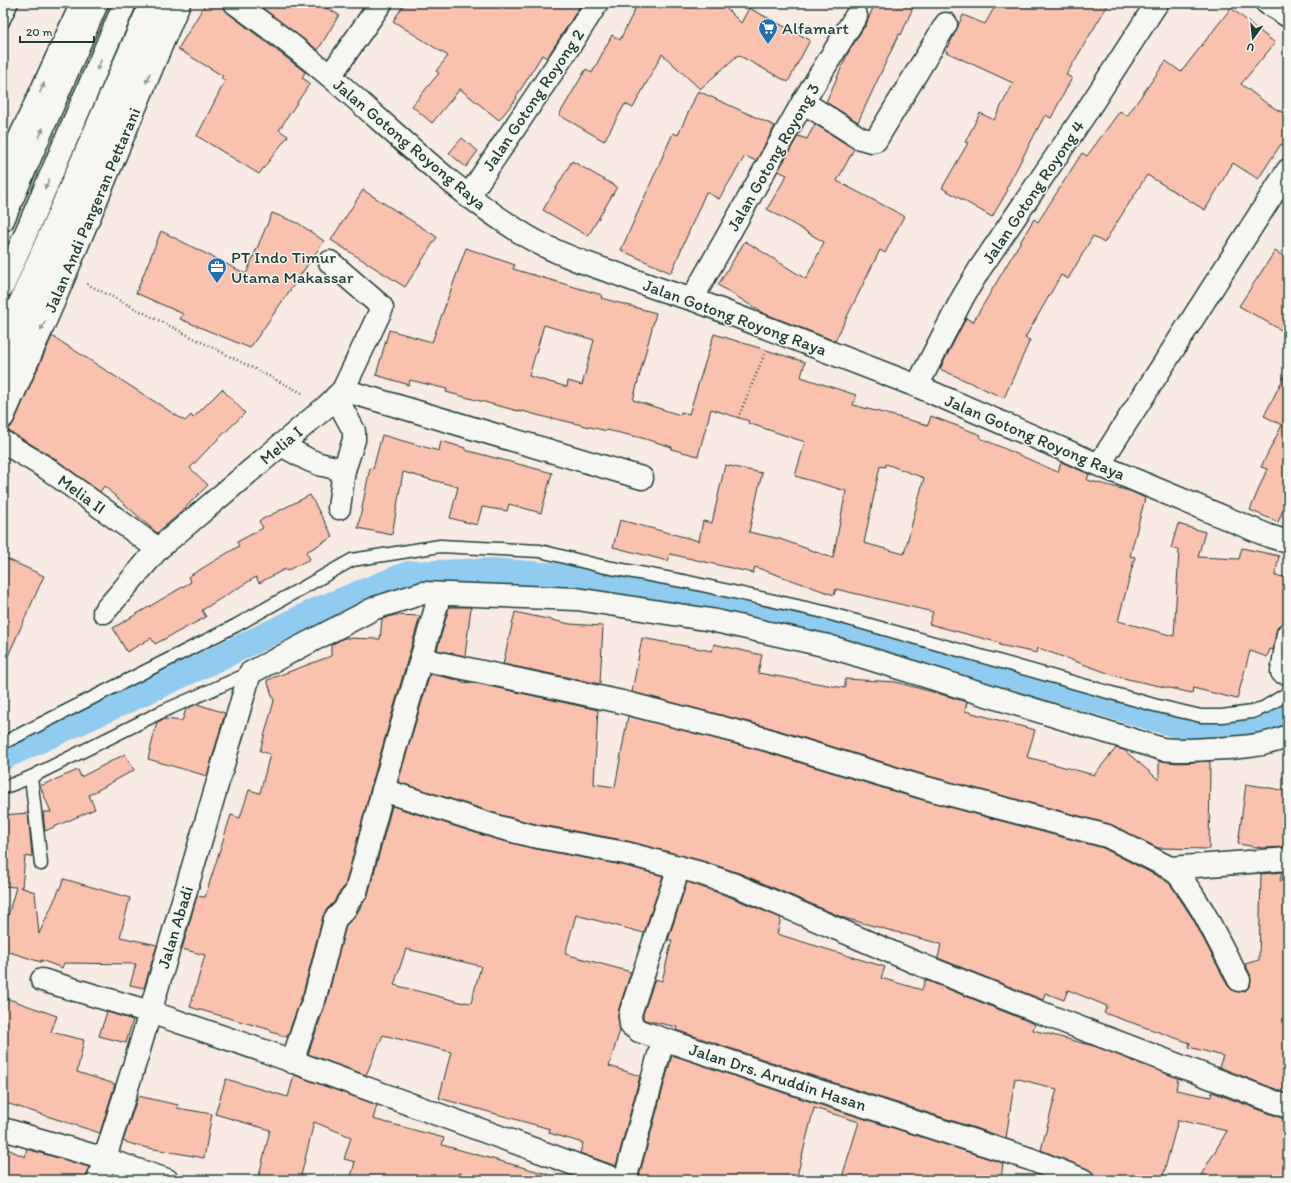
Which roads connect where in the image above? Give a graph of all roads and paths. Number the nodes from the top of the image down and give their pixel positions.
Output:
1 (12, 3) edge
2 (82, 3) edge
3 (97, 3) edge
4 (125, 3) edge
5 (151, 3) edge
6 (165, 3) edge
7 (179, 3) edge
8 (235, 3) edge
9 (381, 3) edge
10 (597, 3) edge
11 (1158, 3) edge
12 (1267, 3) edge
13 (856, 16) dead end
14 (1288, 16) edge
15 (3, 22) edge
16 (946, 24) dead end
17 (330, 76) junction
18 (803, 102) junction
19 (1288, 170) edge
20 (3, 174) edge
21 (468, 197) junction
22 (3, 220) edge
23 (330, 262) dead end
24 (65, 273) junction
25 (3, 286) edge
26 (692, 299) junction
27 (775, 331) junction
28 (3, 342) edge
29 (3, 371) edge
30 (917, 386) junction
31 (335, 398) junction
32 (3, 417) edge
33 (738, 418) dead end
34 (3, 442) edge
35 (282, 445) junction
36 (1099, 465) junction
37 (344, 470) junction
38 (642, 478) dead end
39 (339, 508) dead end
40 (1288, 542) edge
41 (158, 549) junction
42 (440, 594) junction
43 (104, 612) dead end
44 (1288, 634) edge
45 (421, 659) junction
46 (1282, 672) dead end
47 (250, 673) junction
48 (1288, 693) edge
49 (1287, 741) edge
50 (3, 743) edge
51 (31, 777) junction
52 (3, 788) edge
53 (383, 790) junction
54 (1288, 859) edge
55 (41, 864) dead end
56 (679, 867) junction
57 (1170, 868) junction
58 (42, 980) dead end
59 (1239, 980) dead end
60 (150, 1012) junction
61 (664, 1040) junction
62 (292, 1062) junction
63 (1288, 1107) edge
64 (3, 1129) edge
65 (105, 1159) junction
66 (98, 1180) edge
67 (167, 1180) edge
68 (618, 1180) edge
69 (625, 1180) edge
70 (1083, 1180) edge

1 - 15 lane
20 -> 2 main road
22 -> 3 main road
4 -> 25 main road
5 - 28 main road, Jalan Andi Pangeran Pettarani
6 - 29 main road
7 -> 24 main road, Jalan Andi Pangeran Pettarani
8 - 17 main road, Jalan Gotong Royong Raya
9 - 17 main road
10 - 21 main road, Jalan Gotong Royong 2
11 - 30 main road, Jalan Gotong Royong 4
12 - 14 main road
13 - 18 main road, Jalan Gotong Royong 3
16 - 18 main road
17 - 21 main road, Jalan Gotong Royong Raya
18 - 26 main road, Jalan Gotong Royong 3
19 - 36 main road
21 - 26 main road, Jalan Gotong Royong Raya
23 - 31 main road, Melia I
24 - 31 path
24 -> 32 main road, Jalan Andi Pangeran Pettarani
26 - 27 main road, Jalan Gotong Royong Raya
27 - 30 main road, Jalan Gotong Royong Raya
27 - 33 path
30 - 36 main road, Jalan Gotong Royong Raya
31 - 35 main road, Melia I
31 - 37 main road
31 - 38 main road
34 - 41 main road, Melia II
35 - 37 main road
35 - 41 main road, Melia I
36 - 40 main road, Jalan Gotong Royong Raya
37 - 39 main road
41 - 43 main road, Melia I
42 - 45 main road
42 - 47 main road
42 - 49 main road
44 - 46 main road
45 - 53 main road
45 - 57 main road
47 - 51 lane
47 - 60 main road, Jalan Abadi
48 - 50 lane
51 - 52 lane
51 - 55 lane
53 - 56 main road
53 - 62 main road
54 - 57 main road
56 - 61 main road, Jalan Drs. Aruddin Hasan
56 - 63 main road
57 - 59 main road
58 - 60 main road
60 - 62 main road
60 - 65 main road, Jalan Abadi
61 - 69 main road
61 - 70 main road, Jalan Drs. Aruddin Hasan
62 - 68 main road
64 - 65 main road
65 - 66 main road, Jalan Abadi
65 - 67 main road

